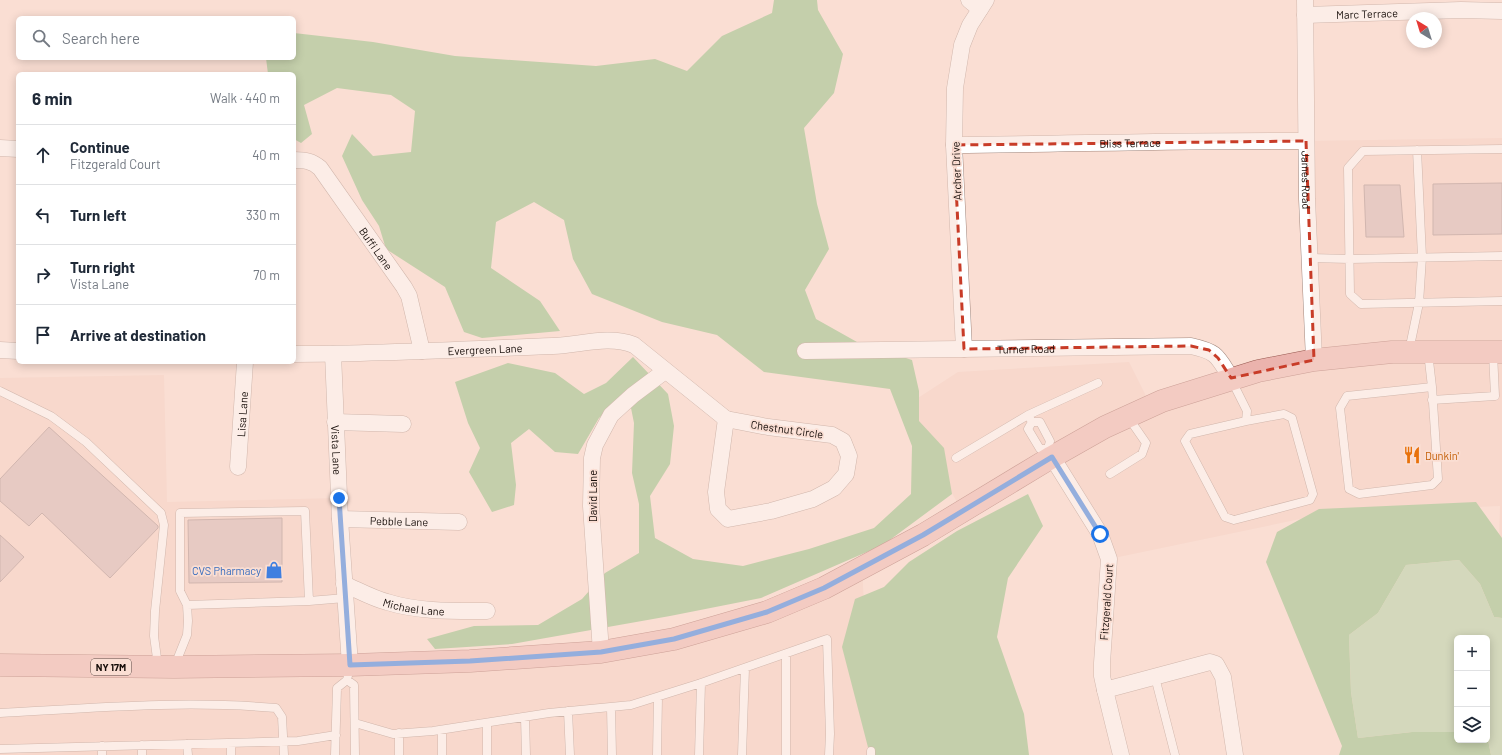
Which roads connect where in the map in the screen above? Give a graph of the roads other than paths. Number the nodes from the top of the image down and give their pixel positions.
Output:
1 (978, 3) edge
2 (1305, 7) edge
3 (1502, 11) edge
4 (1306, 141) junction
5 (954, 145) junction
6 (0, 148) edge
7 (16, 149) edge
8 (1502, 149) edge
9 (1417, 150) junction
10 (300, 160) edge
11 (1502, 256) edge
12 (1422, 257) junction
13 (1310, 258) junction
14 (1350, 259) junction
15 (1502, 301) edge
16 (1419, 303) junction
17 (964, 349) junction
18 (0, 350) edge
19 (16, 351) edge
20 (422, 351) junction
21 (805, 351) dead end
22 (1418, 352) junction
23 (1497, 352) edge
24 (296, 354) edge
25 (333, 354) junction
26 (1314, 360) junction
27 (245, 364) edge
28 (665, 371) junction
29 (1231, 378) junction
30 (1098, 383) dead end
31 (1432, 388) junction
32 (0, 391) edge
33 (1432, 400) junction
34 (1128, 417) junction
35 (726, 419) junction
36 (1030, 419) junction
37 (1246, 421) junction
38 (335, 422) junction
39 (403, 424) dead end
40 (1050, 453) junction
41 (956, 458) dead end
42 (238, 467) dead end
43 (1110, 474) dead end
44 (340, 519) junction
45 (459, 522) dead end
46 (345, 591) junction
47 (309, 601) junction
48 (186, 605) junction
49 (487, 611) dead end
50 (601, 652) junction
51 (786, 654) junction
52 (0, 665) edge
53 (166, 667) junction
54 (745, 668) junction
55 (349, 673) junction
56 (1155, 677) junction
57 (701, 683) junction
58 (1105, 690) junction
59 (658, 697) junction
60 (611, 707) junction
61 (568, 711) junction
62 (0, 713) edge
63 (525, 717) junction
64 (354, 723) junction
65 (487, 723) junction
66 (442, 730) junction
67 (396, 734) junction
68 (336, 736) junction
69 (284, 741) junction
70 (231, 743) junction
71 (187, 744) junction
72 (142, 745) junction
73 (102, 746) junction
74 (0, 749) edge
75 (57, 751) edge
76 (17, 752) edge
77 (102, 755) edge
78 (142, 755) edge
79 (188, 755) edge
80 (231, 755) edge
81 (284, 755) edge
82 (335, 755) edge
83 (355, 755) edge
84 (399, 755) edge
85 (442, 755) edge
86 (488, 755) edge
87 (526, 755) edge
88 (570, 755) edge
89 (612, 755) edge
90 (657, 755) edge
91 (699, 755) edge
92 (742, 755) edge
93 (786, 755) edge
94 (829, 755) edge
95 (1121, 755) edge
96 (1175, 755) edge
97 (1236, 755) edge

1 - 5 street, Archer Drive
2 - 3 street, Marc Terrace
2 - 4 street, James Road
4 - 5 street, Bliss Terrace
4 - 13 street, James Road
5 - 17 street, Archer Drive
6 - 7 street
8 - 9 lane
9 - 12 lane
9 - 14 lane
10 - 20 street, Buffi Lane
11 - 12 lane
12 - 14 lane
12 - 16 lane
13 - 14 lane
13 - 26 street, James Road
14 - 16 lane
15 - 16 lane
16 - 22 lane
17 - 21 street, Turner Road
17 - 29 street, Turner Road
18 - 19 street
20 - 25 street, Evergreen Lane
20 - 28 street, Evergreen Lane
22 - 23 main road, NY 17M
22 - 26 main road, NY 17M
22 - 31 lane
23 - 33 lane
24 - 25 street, Evergreen Lane
25 - 38 street, Vista Lane
26 - 29 main road, NY 17M
27 - 42 street, Lisa Lane
28 - 35 street, Chestnut Circle
28 - 50 street, David Lane
29 - 34 main road, NY 17M
29 - 37 lane
30 - 36 lane
31 - 33 lane
31 - 33 lane
32 - 53 lane
34 - 40 main road, NY 17M
34 - 43 lane
35 - 35 street, Chestnut Circle
36 - 40 lane
36 - 40 lane
36 - 41 lane
37 - 37 lane
38 - 39 street
38 - 44 street, Vista Lane
40 - 50 main road, NY 17M
40 - 58 street, Fitzgerald Court
44 - 45 street, Pebble Lane
44 - 46 street, Vista Lane
46 - 47 lane
46 - 49 street, Michael Lane
46 - 55 street, Vista Lane
47 - 48 lane
47 - 48 lane
48 - 53 lane
50 - 55 main road, NY 17M
51 - 54 lane
51 - 93 lane
51 - 94 lane
52 - 53 main road, NY 17M
53 - 55 main road, NY 17M
54 - 57 lane
54 - 92 lane
55 - 64 lane
55 - 68 lane
56 - 58 street
56 - 96 lane
56 - 97 street
57 - 59 lane
57 - 91 lane
58 - 95 street, Fitzgerald Court
59 - 60 lane
59 - 90 lane
60 - 61 lane
60 - 89 lane
61 - 63 lane
61 - 88 lane
62 - 69 lane
63 - 65 lane
63 - 87 lane
64 - 67 lane
64 - 83 lane
65 - 66 lane
65 - 86 lane
66 - 67 lane
66 - 85 lane
67 - 84 lane
68 - 69 lane
68 - 82 lane
69 - 70 lane
69 - 81 lane
70 - 71 lane
70 - 80 lane
71 - 72 lane
71 - 79 lane
72 - 73 lane
72 - 78 lane
73 - 75 lane
73 - 77 lane
74 - 76 lane
75 - 76 lane

